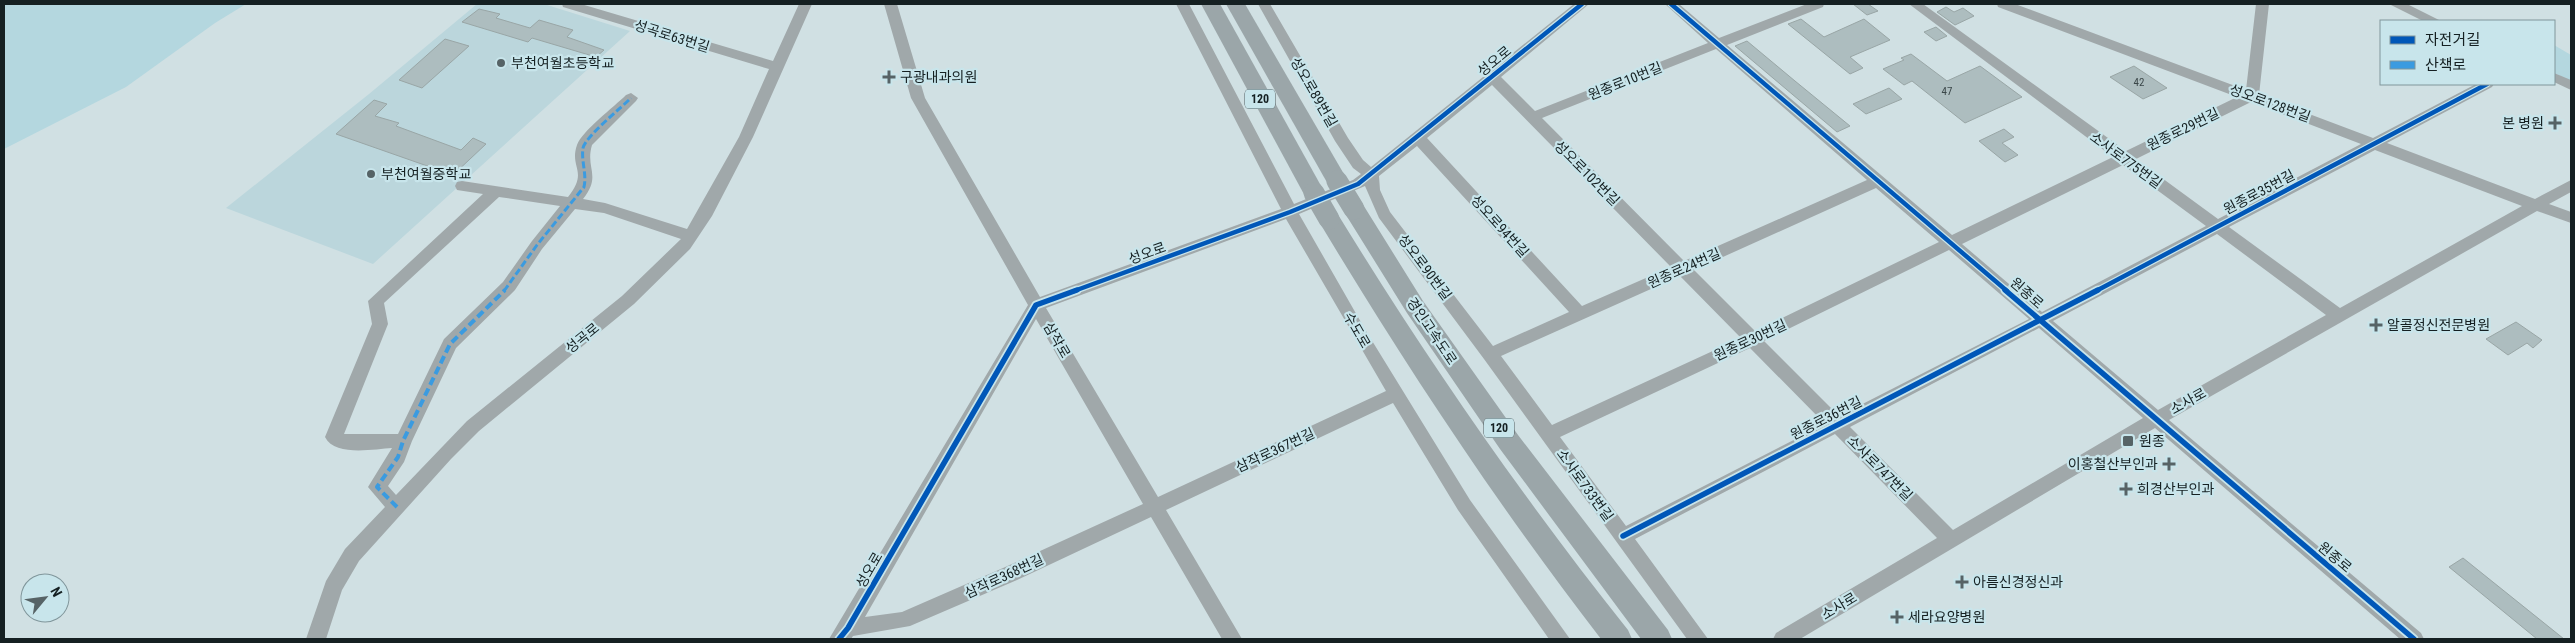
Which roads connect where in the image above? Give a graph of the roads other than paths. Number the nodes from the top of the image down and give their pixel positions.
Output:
1 (568, 4) edge
2 (805, 4) edge
3 (890, 4) edge
4 (1182, 4) edge
5 (1210, 4) edge
6 (1235, 4) edge
7 (1264, 4) edge
8 (1582, 4) edge
9 (1671, 4) edge
10 (1818, 4) edge
11 (1915, 4) edge
12 (2003, 4) edge
13 (2263, 4) edge
14 (2396, 4) edge
15 (2432, 20) edge
16 (1718, 44) junction
17 (776, 68) junction
18 (1492, 77) junction
19 (2555, 77) edge
20 (2485, 85) edge
21 (2571, 85) edge
22 (2252, 96) junction
23 (631, 98) dead end
24 (1532, 117) junction
25 (1418, 138) junction
26 (2377, 143) junction
27 (2124, 158) junction
28 (1371, 175) junction
29 (1878, 180) junction
30 (2571, 185) edge
31 (462, 186) dead end
32 (495, 192) junction
33 (570, 202) junction
34 (2536, 205) junction
35 (1290, 212) junction
36 (2571, 218) edge
37 (2217, 227) junction
38 (691, 236) junction
39 (1951, 243) junction
40 (1682, 268) junction
41 (1036, 305) junction
42 (1580, 314) junction
43 (2339, 316) junction
44 (2041, 320) junction
45 (1753, 339) junction
46 (1490, 354) junction
47 (1396, 394) junction
48 (2156, 419) junction
49 (1837, 424) junction
50 (1549, 434) junction
51 (403, 441) junction
52 (1153, 505) junction
53 (397, 507) junction
54 (1623, 536) junction
55 (1951, 540) junction
56 (844, 634) edge
57 (316, 639) edge
58 (1232, 639) edge
59 (1560, 639) edge
60 (1618, 639) edge
61 (1658, 639) edge
62 (1698, 639) edge
63 (1783, 639) edge
64 (2414, 639) edge

1 - 17 street, 성곡로63번길
2 - 17 street, 성곡로
3 - 41 street, 삼작로
4 - 35 street, 수도로
5 - 60 highway, 경인고속도로 / 120, bridge
6 - 61 highway, 경인고속도로 / 120, bridge
7 - 28 street, 성오로89번길
8 - 18 street, 성오로
9 - 16 street, 원종로
10 - 16 street, 원종로10번길
11 - 27 street, 소사로775번길
12 - 22 street, 성오로128번길
13 - 22 street
14 - 15 street
16 - 24 street, 원종로10번길
16 - 29 street, 원종로
17 - 38 street, 성곡로
18 - 24 street, 성오로102번길
18 - 25 street, 성오로
19 - 21 street
20 - 26 street, 원종로35번길
22 - 26 street, 성오로128번길
22 - 27 street, 원종로29번길
23 - 33 street
24 - 40 street, 성오로102번길
25 - 28 street, 성오로
25 - 42 street, 성오로94번길
26 - 34 street, 성오로128번길
26 - 37 street, 원종로35번길
27 - 37 street, 소사로775번길
27 - 39 street, 원종로29번길
28 - 35 street, 성오로
28 - 46 street, 성오로90번길
29 - 39 street, 원종로
29 - 40 street, 원종로24번길
30 - 34 street, 소사로
31 - 32 street
32 - 33 street
32 - 51 street
33 - 38 street
33 - 51 street
34 - 36 street, 성오로128번길
34 - 43 street, 소사로
35 - 41 street, 성오로
35 - 47 street, 수도로
37 - 43 street, 소사로775번길
37 - 44 street, 원종로35번길
38 - 53 street, 성곡로
39 - 44 street, 원종로
39 - 45 street, 원종로30번길
40 - 42 street, 원종로24번길
40 - 45 street, 소사로747번길
41 - 52 street, 삼작로
41 - 56 street, 성오로
42 - 46 street, 원종로24번길
43 - 48 street, 소사로
44 - 48 street, 원종로
44 - 49 street, 원종로36번길
45 - 49 street, 소사로747번길
45 - 50 street, 원종로30번길
46 - 50 street, 소사로733번길
47 - 52 street, 삼작로367번길
47 - 59 street, 수도로
48 - 55 street, 소사로
48 - 64 street, 원종로
49 - 54 street, 원종로36번길
49 - 55 street, 소사로747번길
50 - 54 street, 소사로733번길
51 - 53 street
52 - 56 street, 삼작로368번길
52 - 58 street, 삼작로
53 - 57 street, 성곡로
54 - 62 street, 소사로733번길
55 - 63 street, 소사로

